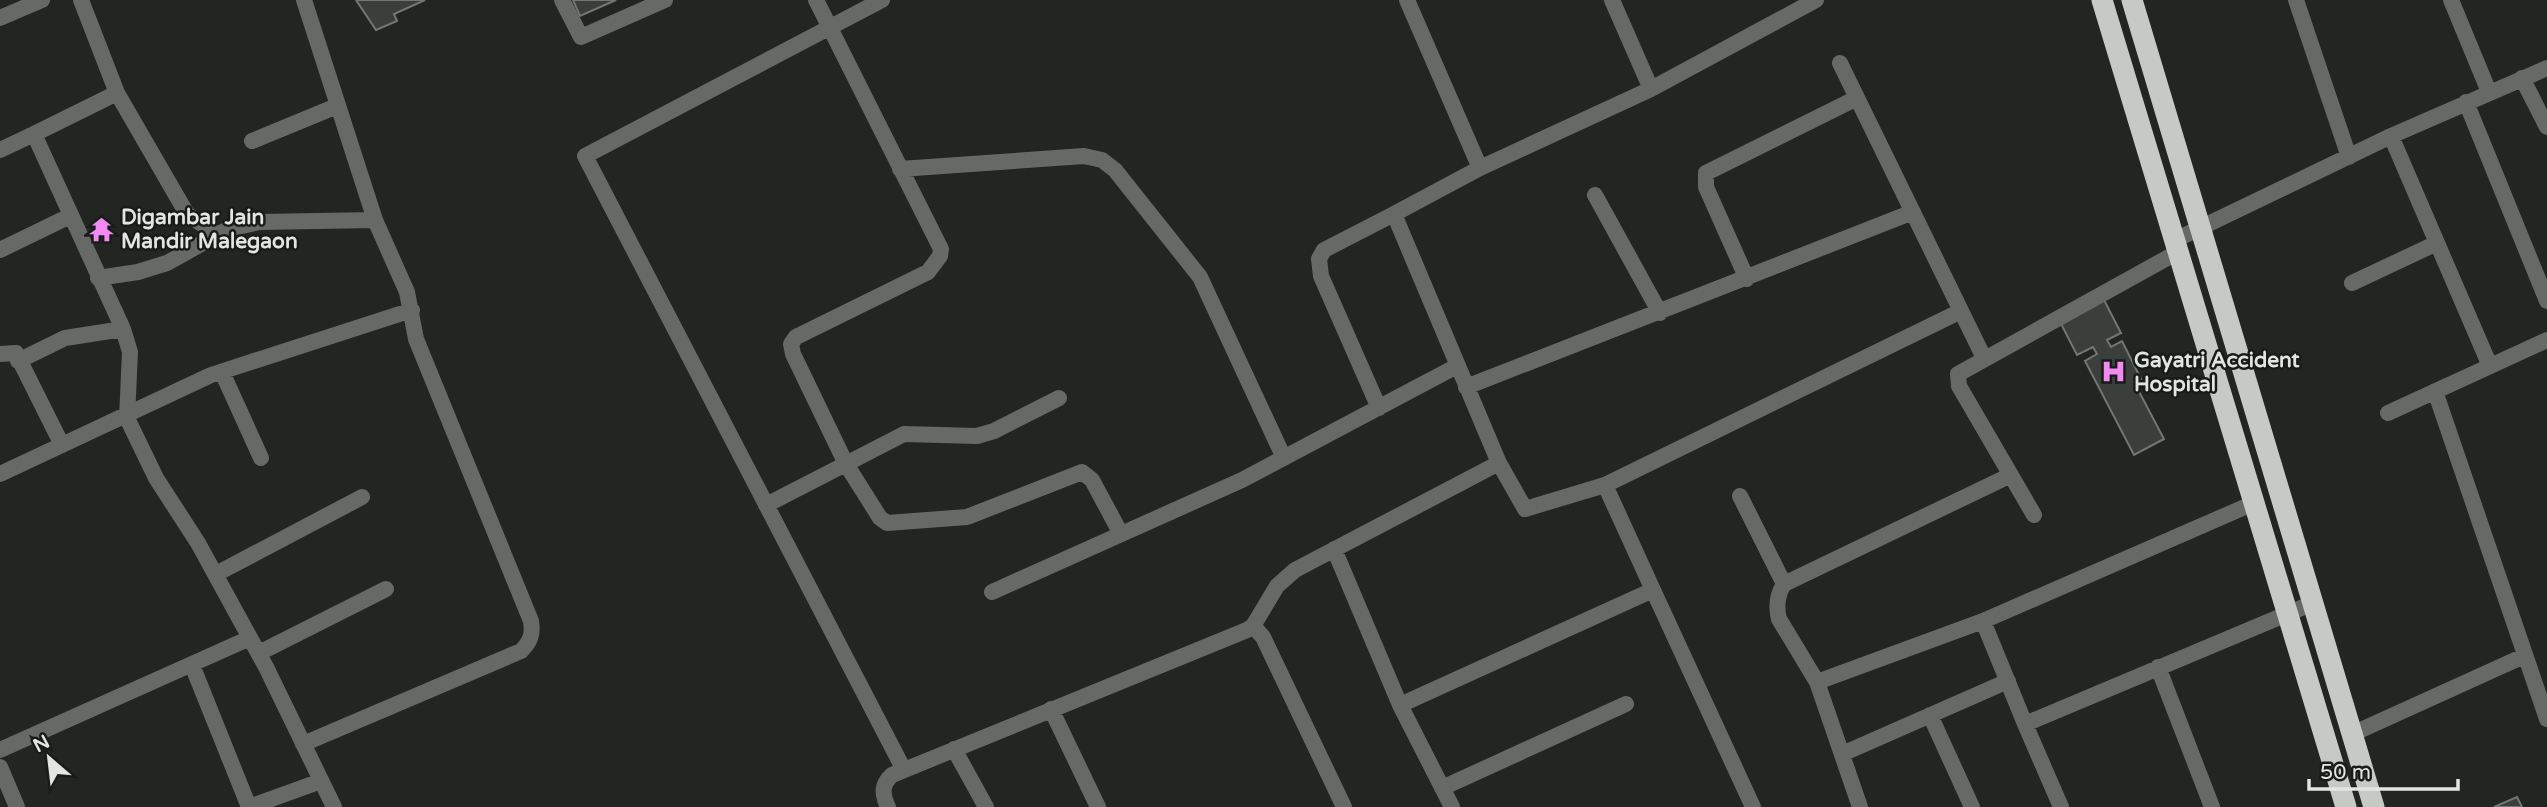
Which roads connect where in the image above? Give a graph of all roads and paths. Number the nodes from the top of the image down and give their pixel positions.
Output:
1 (42, 0) edge
2 (81, 0) edge
3 (304, 0) edge
4 (562, 0) edge
5 (665, 0) edge
6 (816, 0) edge
7 (883, 0) edge
8 (1407, 0) edge
9 (1612, 0) edge
10 (1816, 0) edge
11 (2102, 0) edge
12 (2132, 0) edge
13 (2296, 0) edge
14 (2451, 0) edge
15 (0, 18) edge
16 (828, 28) junction
17 (1840, 63) dead end
18 (2547, 68) edge
19 (2522, 78) junction
20 (1651, 89) junction
21 (2489, 92) junction
22 (117, 93) junction
23 (1857, 98) junction
24 (2466, 102) junction
25 (337, 106) junction
26 (2547, 127) edge
27 (34, 134) junction
28 (2391, 136) junction
29 (252, 141) dead end
30 (0, 150) edge
31 (2349, 157) junction
32 (1480, 168) junction
33 (900, 169) junction
34 (1595, 195) dead end
35 (1913, 212) junction
36 (1394, 214) junction
37 (70, 216) junction
38 (375, 219) junction
39 (2200, 228) junction
40 (218, 234) junction
41 (2437, 243) junction
42 (2176, 246) junction
43 (0, 250) edge
44 (98, 278) junction
45 (1747, 279) junction
46 (2352, 284) dead end
47 (2547, 301) edge
48 (412, 310) junction
49 (1961, 311) junction
50 (1660, 313) junction
51 (123, 329) junction
52 (2547, 340) edge
53 (0, 354) edge
54 (1984, 358) junction
55 (18, 361) junction
56 (1457, 366) junction
57 (2490, 366) junction
58 (222, 372) junction
59 (1466, 387) junction
60 (2435, 391) junction
61 (1059, 398) dead end
62 (1379, 408) junction
63 (2388, 413) dead end
64 (127, 414) junction
65 (62, 445) junction
66 (261, 458) dead end
67 (1284, 458) junction
68 (1499, 463) junction
69 (846, 464) junction
70 (0, 474) edge
71 (2011, 475) junction
72 (1605, 485) junction
73 (1740, 496) dead end
74 (362, 498) dead end
75 (2254, 503) junction
76 (766, 505) junction
77 (2034, 515) dead end
78 (1121, 534) junction
79 (1334, 550) junction
80 (216, 574) junction
81 (1784, 584) junction
82 (386, 589) dead end
83 (1653, 590) junction
84 (992, 592) dead end
85 (2313, 603) junction
86 (2286, 612) junction
87 (1983, 621) junction
88 (1253, 626) junction
89 (250, 638) junction
90 (259, 653) junction
91 (2524, 656) junction
92 (191, 665) junction
93 (2158, 667) junction
94 (2008, 681) junction
95 (1817, 682) junction
96 (1626, 704) dead end
97 (1399, 705) junction
98 (1051, 709) junction
99 (1930, 715) junction
100 (2547, 719) edge
101 (2025, 724) junction
102 (2352, 734) junction
103 (303, 744) junction
104 (954, 749) junction
105 (0, 750) edge
106 (1842, 754) junction
107 (0, 767) edge
108 (904, 770) junction
109 (321, 781) junction
110 (1442, 788) junction
111 (17, 807) edge
112 (249, 807) edge
113 (334, 807) edge
114 (888, 807) edge
115 (986, 807) edge
116 (1098, 807) edge
117 (1344, 807) edge
118 (1452, 807) edge
119 (1753, 807) edge
120 (1860, 807) edge
121 (1972, 807) edge
122 (2061, 807) edge
123 (2212, 807) edge
124 (2346, 807) edge
125 (2374, 807) edge

1 - 15 street
2 - 22 street
3 - 25 street
4 - 5 street
6 - 16 street
7 - 16 street
8 - 32 street
9 - 20 street
10 - 20 street
11 - 42 highway
12 - 39 highway
13 - 31 street
14 - 21 street
16 - 33 street
16 - 76 street
17 - 23 street
18 - 19 street
19 - 21 street
19 - 26 street
20 - 32 street
21 - 24 street
22 - 27 street
22 - 40 street
23 - 35 street
23 - 45 street
24 - 28 street
24 - 47 street
25 - 29 street
25 - 38 street
27 - 30 street
27 - 37 street
28 - 31 street
28 - 41 street
31 - 39 street
32 - 36 street
33 - 67 street
33 - 69 street
34 - 50 street
35 - 45 street
35 - 49 street
36 - 56 street
36 - 62 street
37 - 43 street
37 - 44 street
38 - 40 street
38 - 48 street
39 - 42 street
39 - 85 highway
40 - 44 street
41 - 46 street
41 - 57 street
42 - 54 street
42 - 75 highway
44 - 51 street
45 - 50 street
48 - 58 street
48 - 103 street
49 - 54 street
49 - 72 street
50 - 59 street
51 - 55 street
51 - 64 street
52 - 57 street
53 - 55 street
54 - 71 street
55 - 65 street
56 - 59 street
56 - 62 street
57 - 60 street
58 - 64 street
58 - 66 street
59 - 68 street
60 - 63 street
60 - 91 street
61 - 69 street
62 - 67 street
64 - 65 street
64 - 80 street
65 - 70 street
67 - 78 street
68 - 72 street
68 - 79 street
69 - 76 street
69 - 78 street
71 - 77 street
71 - 81 street
72 - 83 street
73 - 81 street
74 - 80 street
75 - 86 highway
75 - 87 street
76 - 108 street
78 - 84 street
79 - 88 street
79 - 97 street
80 - 89 street
81 - 95 street
82 - 90 street
83 - 97 street
83 - 119 street
85 - 86 street
85 - 102 highway
86 - 93 street
86 - 124 highway
87 - 94 street
87 - 95 street
88 - 98 street
88 - 117 street
89 - 90 street
89 - 92 street
90 - 103 street
91 - 100 street
91 - 102 street
92 - 105 street
92 - 112 street
93 - 101 street
93 - 123 street
94 - 99 street
94 - 101 street
95 - 106 street
96 - 110 street
97 - 110 street
98 - 104 street
98 - 116 street
99 - 106 street
99 - 121 street
101 - 122 street
102 - 125 highway
103 - 109 street
104 - 108 street
104 - 115 street
106 - 120 street
107 - 111 street
108 - 114 street
109 - 112 street
109 - 113 street
110 - 118 street

